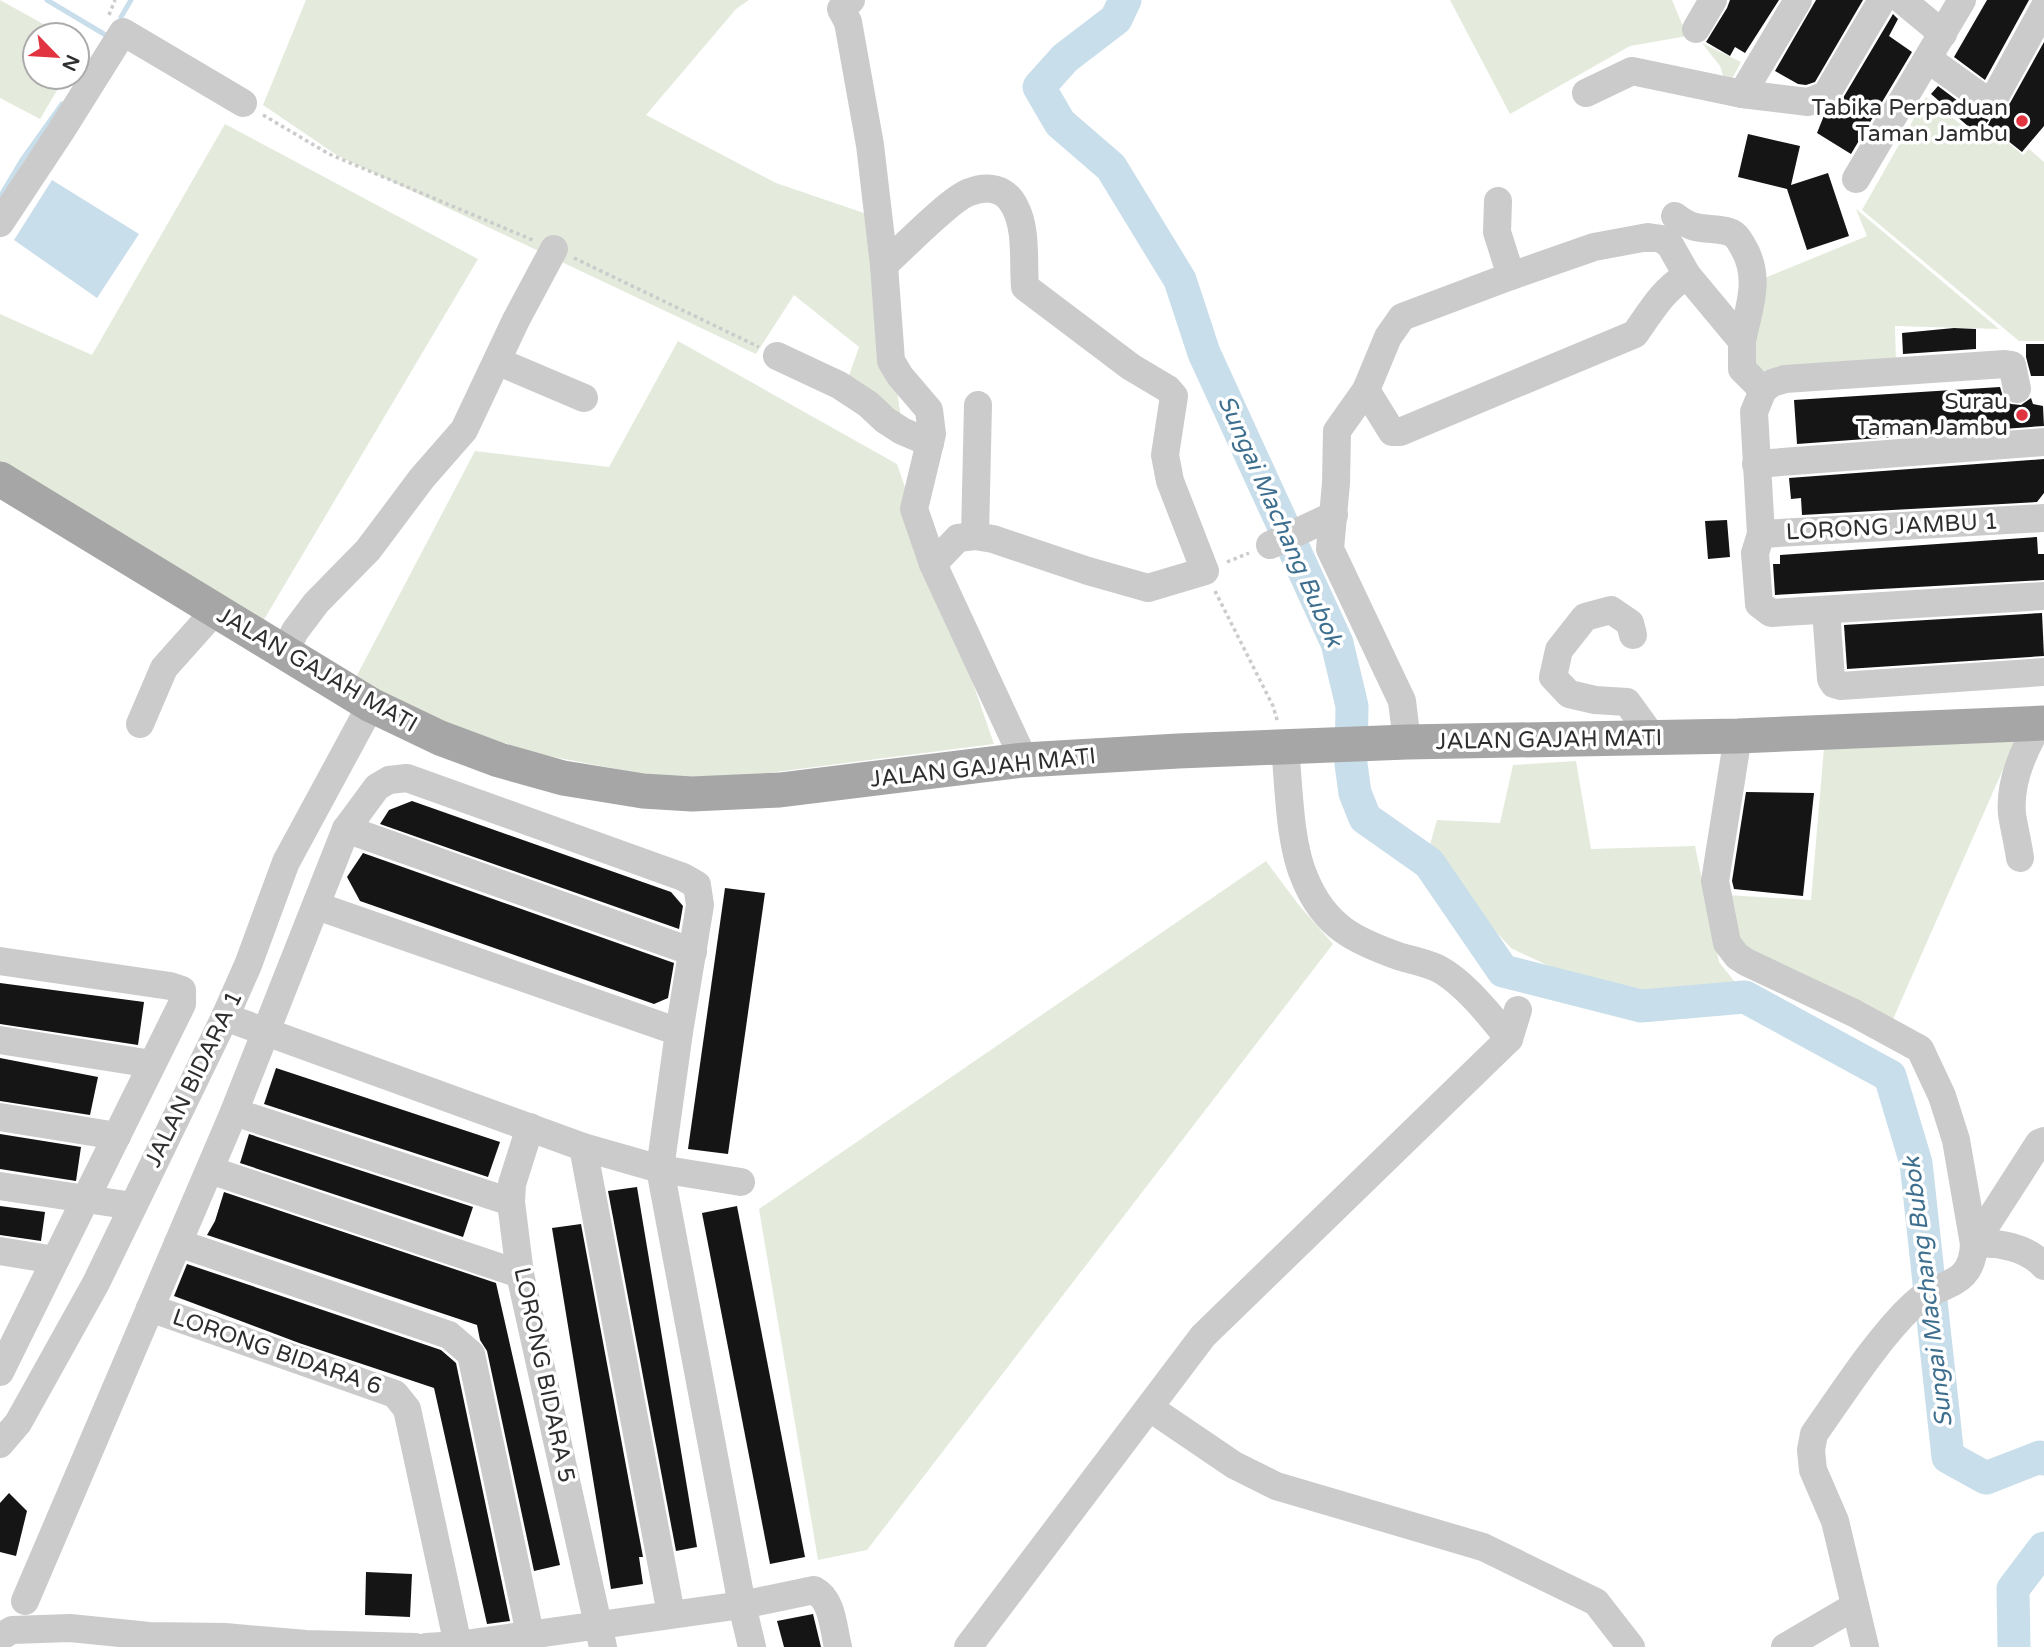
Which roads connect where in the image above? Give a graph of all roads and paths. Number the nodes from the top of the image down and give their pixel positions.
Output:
1 (850, 0) edge
2 (1713, 0) edge
3 (1882, 0) edge
4 (1902, 0) edge
5 (1962, 0) edge
6 (1796, 1) edge
7 (2044, 8) edge
8 (1696, 29) dead end
9 (1943, 34) junction
10 (1928, 60) junction
11 (1586, 93) dead end
12 (1742, 94) junction
13 (243, 103) joint
14 (1856, 179) dead end
15 (1498, 201) dead end
16 (1675, 216) dead end
17 (0, 223) edge
18 (554, 249) junction
19 (884, 265) junction
20 (1687, 275) junction
21 (1511, 276) junction
22 (1742, 341) junction
23 (777, 356) joint
24 (497, 361) junction
25 (2014, 377) dead end
26 (1366, 390) junction
27 (1763, 390) junction
28 (584, 398) dead end
29 (978, 405) dead end
30 (2044, 442) edge
31 (930, 443) junction
32 (1756, 464) junction
33 (0, 479) edge
34 (1334, 515) junction
35 (2044, 518) edge
36 (1761, 534) junction
37 (975, 536) junction
38 (1270, 545) joint
39 (933, 564) junction
40 (1205, 571) junction
41 (2044, 596) edge
42 (1826, 610) junction
43 (214, 611) junction
44 (1633, 635) dead end
45 (284, 654) junction
46 (2044, 672) edge
47 (370, 705) junction
48 (2042, 723) edge
49 (140, 724) dead end
50 (1738, 736) junction
51 (1653, 738) junction
52 (1396, 743) junction
53 (1285, 747) junction
54 (1024, 760) junction
55 (346, 829) junction
56 (2020, 858) dead end
57 (317, 906) junction
58 (693, 952) junction
59 (0, 961) edge
60 (1518, 1010) dead end
61 (225, 1017) junction
62 (267, 1032) junction
63 (679, 1032) junction
64 (0, 1040) edge
65 (1509, 1040) junction
66 (152, 1064) junction
67 (234, 1112) junction
68 (0, 1117) edge
69 (530, 1127) junction
70 (117, 1136) junction
71 (2044, 1141) edge
72 (583, 1147) junction
73 (210, 1170) junction
74 (660, 1170) junction
75 (741, 1182) dead end
76 (0, 1185) edge
77 (86, 1199) junction
78 (511, 1202) junction
79 (133, 1206) junction
80 (178, 1243) junction
81 (1974, 1244) junction
82 (0, 1251) edge
83 (55, 1260) junction
84 (2044, 1266) edge
85 (520, 1274) junction
86 (150, 1308) junction
87 (10, 1333) edge
88 (0, 1372) edge
89 (1150, 1408) junction
90 (0, 1444) edge
91 (24, 1601) dead end
92 (742, 1605) junction
93 (1856, 1606) junction
94 (671, 1614) junction
95 (530, 1634) junction
96 (601, 1635) edge
97 (0, 1637) edge
98 (71, 1637) edge
99 (149, 1642) edge
100 (226, 1642) edge
101 (306, 1645) edge
102 (458, 1645) junction
103 (415, 1647) edge
104 (426, 1647) edge
105 (752, 1647) edge
106 (838, 1647) edge
107 (968, 1647) edge
108 (1631, 1647) edge
109 (1785, 1647) edge
110 (1866, 1647) edge

1 - 19 street
2 - 8 street
3 - 12 street
4 - 9 street
5 - 9 street
6 - 12 street
7 - 10 street
9 - 10 street
10 - 14 street
11 - 12 street
13 - 17 street
13 - 18 path
15 - 21 street
16 - 22 street
18 - 23 path
18 - 24 street
19 - 31 street
19 - 40 street
20 - 21 street
20 - 22 street
20 - 26 street
21 - 26 street
22 - 27 street
23 - 31 street
24 - 28 street
24 - 45 street
25 - 27 street
26 - 34 street
27 - 32 street, LORONG JAMBU 1
29 - 37 street
30 - 32 street
31 - 39 street
32 - 36 street, LORONG JAMBU 1
33 - 43 main road, JALAN GAJAH MATI
34 - 38 street
34 - 52 street
35 - 36 street, LORONG JAMBU 1
36 - 42 street
37 - 39 street
37 - 40 street
38 - 40 path
39 - 54 street
40 - 53 path
41 - 42 street
42 - 46 street
43 - 45 main road, JALAN GAJAH MATI
43 - 49 street
44 - 51 street
45 - 47 main road, JALAN GAJAH MATI
47 - 54 main road, JALAN GAJAH MATI
47 - 61 street, JALAN BIDARA 1
48 - 50 main road, JALAN GAJAH MATI
48 - 56 street
50 - 51 main road, JALAN GAJAH MATI
50 - 81 street
51 - 52 main road, JALAN GAJAH MATI
52 - 53 main road, JALAN GAJAH MATI
53 - 54 main road, JALAN GAJAH MATI
53 - 65 street
55 - 57 street
55 - 58 street
55 - 58 street
57 - 62 street
57 - 63 street
58 - 63 street
59 - 66 street
60 - 65 street
61 - 62 street
61 - 79 street, JALAN BIDARA 1
62 - 67 street
62 - 69 street
63 - 74 street
64 - 66 street
65 - 89 street
66 - 70 street
67 - 73 street
67 - 78 street
68 - 70 street
69 - 72 street
69 - 78 street, LORONG BIDARA 5
70 - 77 street
71 - 81 street
72 - 74 street
72 - 94 street
73 - 80 street
73 - 85 street
74 - 75 street
74 - 92 street
76 - 77 street
77 - 79 street
77 - 83 street
78 - 85 street, LORONG BIDARA 5
79 - 90 street, JALAN BIDARA 1
80 - 86 street
80 - 95 street
81 - 84 street
81 - 93 street
82 - 83 street
83 - 87 street
85 - 96 street, LORONG BIDARA 5
86 - 91 street
86 - 102 street, LORONG BIDARA 6
87 - 88 street
89 - 107 street
89 - 108 street
92 - 94 street
92 - 105 street
92 - 106 street
93 - 109 street
93 - 110 street
94 - 96 street
95 - 96 street
95 - 102 street
97 - 98 street
98 - 99 street
99 - 100 street
100 - 101 street
101 - 103 street
102 - 104 street

